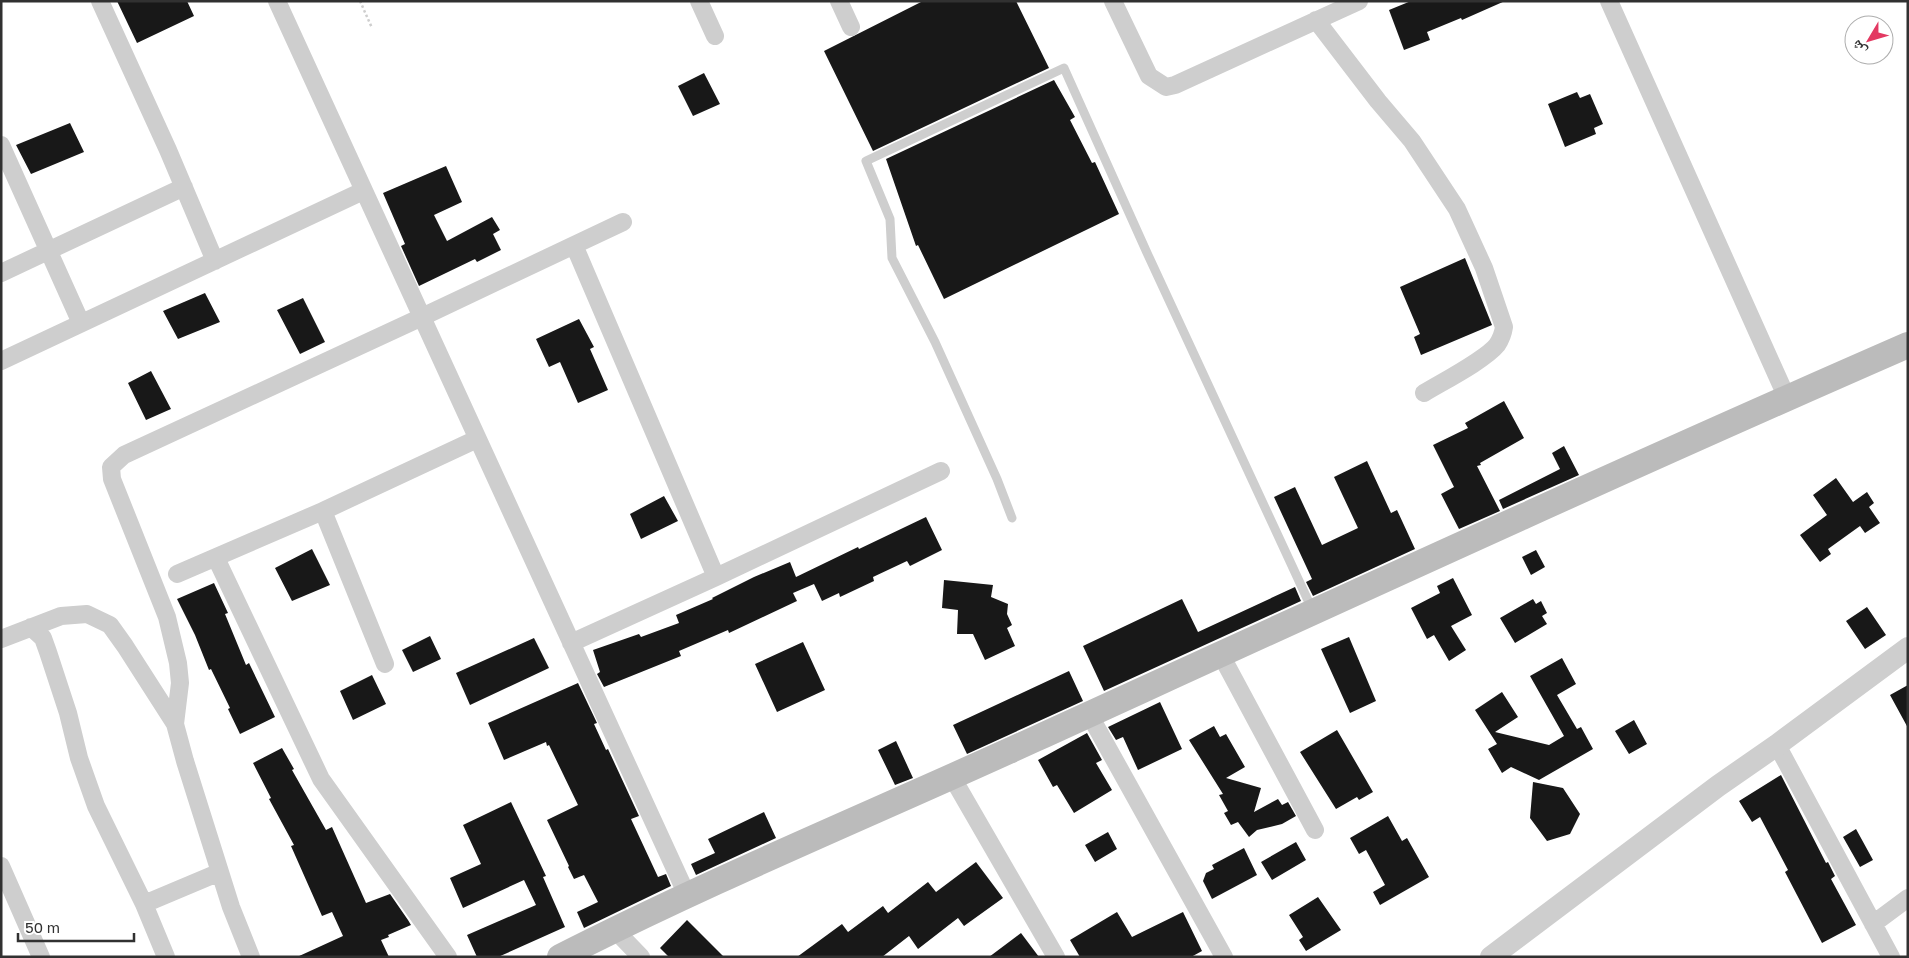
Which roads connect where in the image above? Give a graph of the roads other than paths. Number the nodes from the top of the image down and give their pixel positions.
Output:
1 (100, 1) edge
2 (277, 1) edge
3 (699, 1) edge
4 (839, 1) edge
5 (1113, 1) edge
6 (1359, 1) edge
7 (1609, 1) edge
8 (1316, 20) junction
9 (851, 27) dead end
10 (715, 36) dead end
11 (1, 145) edge
12 (184, 187) junction
13 (363, 191) junction
14 (623, 222) dead end
15 (574, 245) junction
16 (49, 252) junction
17 (215, 261) junction
18 (1, 273) edge
19 (422, 318) junction
20 (81, 323) junction
21 (1908, 345) edge
22 (1, 361) edge
23 (1424, 393) dead end
24 (1786, 398) junction
25 (477, 439) junction
26 (941, 471) dead end
27 (323, 511) junction
28 (1012, 518) dead end
29 (216, 558) junction
30 (177, 574) dead end
31 (716, 577) junction
32 (1314, 612) junction
33 (31, 627) junction
34 (1, 639) edge
35 (571, 643) junction
36 (1908, 648) edge
37 (1221, 655) junction
38 (385, 664) dead end
39 (1089, 714) junction
40 (175, 724) junction
41 (1777, 745) junction
42 (952, 777) junction
43 (1314, 830) dead end
44 (1, 866) edge
45 (220, 872) junction
46 (687, 895) junction
47 (1908, 898) edge
48 (144, 904) junction
49 (1873, 924) junction
50 (614, 930) junction
51 (247, 955) edge
52 (41, 957) edge
53 (166, 957) edge
54 (448, 957) edge
55 (560, 957) edge
56 (641, 957) edge
57 (1056, 957) edge
58 (1224, 957) edge
59 (1492, 957) edge
60 (1891, 957) edge

1 - 12 street
2 - 13 street
3 - 10 street
4 - 9 street
5 - 8 street
6 - 8 street
7 - 24 street
8 - 23 street
11 - 16 street
12 - 16 street
12 - 17 street
13 - 17 street
13 - 19 street
14 - 15 street
15 - 19 street
15 - 31 street
16 - 18 street
16 - 20 street
17 - 20 street
19 - 25 street
19 - 40 street
20 - 22 street
21 - 24 main road
24 - 32 main road
25 - 27 street
25 - 35 street
26 - 31 street
27 - 29 street
27 - 38 street
28 - 32 lane
29 - 30 street
29 - 54 street
31 - 35 street
32 - 37 main road
33 - 34 street
33 - 40 street
33 - 48 street
35 - 46 street
36 - 41 street
37 - 39 main road
37 - 43 street
39 - 42 main road
39 - 58 street
40 - 45 street
41 - 49 street
41 - 59 street
42 - 46 main road
42 - 57 street
44 - 52 street
45 - 48 street
45 - 51 street
46 - 50 main road
47 - 49 street
48 - 53 street
49 - 60 street
50 - 55 main road
50 - 56 street

